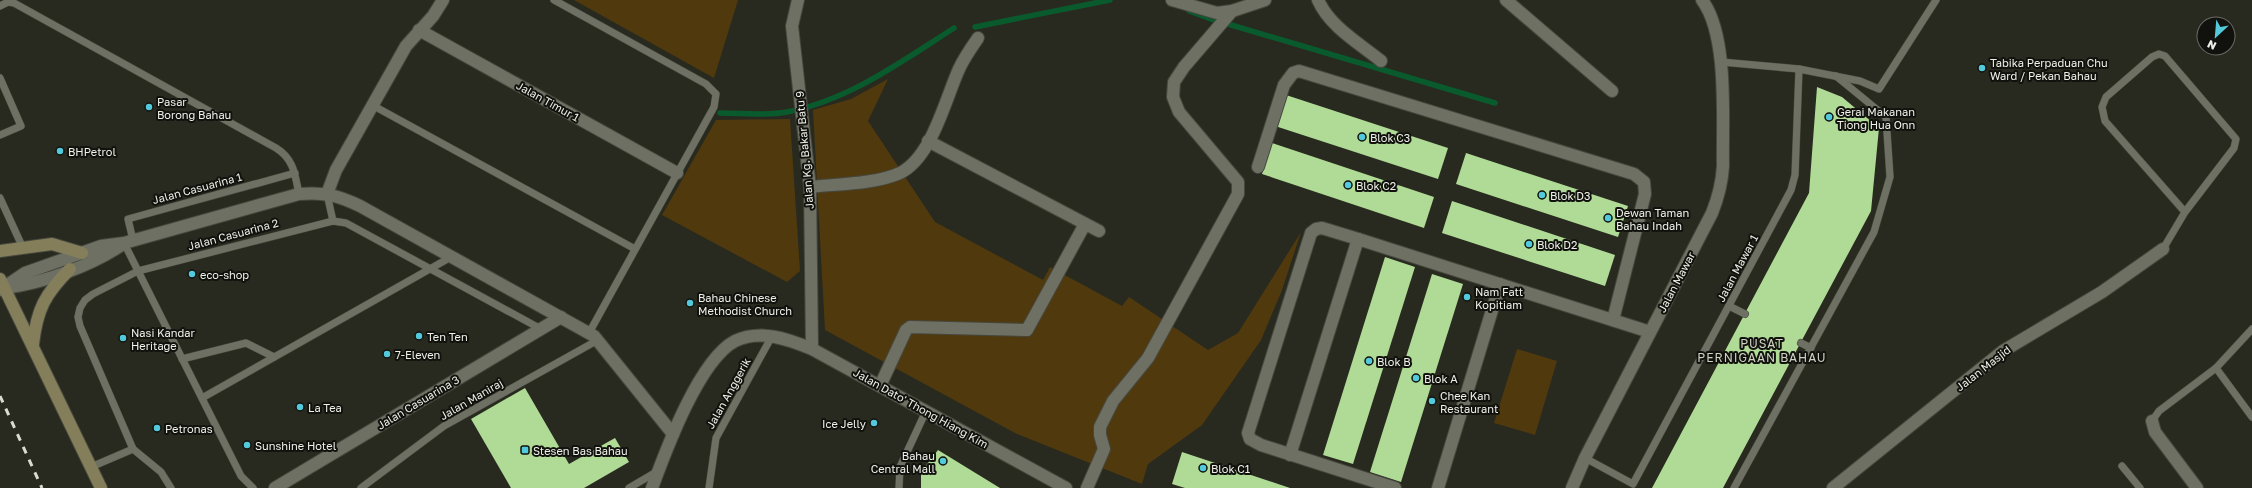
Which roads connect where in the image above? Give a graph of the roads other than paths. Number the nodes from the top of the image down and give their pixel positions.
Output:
1 (443, 0) edge
2 (554, 0) edge
3 (798, 0) edge
4 (1172, 0) edge
5 (1265, 0) edge
6 (1318, 0) edge
7 (1506, 0) edge
8 (1702, 0) edge
9 (1936, 0) edge
10 (0, 6) edge
11 (1230, 13) junction
12 (420, 30) junction
13 (978, 38) dead end
14 (1382, 61) dead end
15 (1721, 62) junction
16 (1799, 69) junction
17 (1836, 76) junction
18 (0, 78) edge
19 (1612, 91) dead end
20 (372, 105) junction
21 (0, 135) edge
22 (928, 141) junction
23 (1258, 167) dead end
24 (295, 173) junction
25 (677, 173) junction
26 (810, 187) junction
27 (298, 194) junction
28 (327, 194) junction
29 (0, 198) edge
30 (2185, 212) junction
31 (333, 220) junction
32 (1085, 224) junction
33 (1099, 231) dead end
34 (1358, 239) junction
35 (129, 242) junction
36 (23, 248) junction
37 (635, 249) junction
38 (2163, 249) joint
39 (0, 251) edge
40 (82, 253) junction
41 (451, 257) junction
42 (430, 269) junction
43 (70, 270) junction
44 (138, 271) junction
45 (1500, 284) junction
46 (2, 286) edge
47 (1729, 306) junction
48 (1745, 314) dead end
49 (561, 317) junction
50 (1613, 320) junction
51 (541, 329) junction
52 (2252, 329) edge
53 (1650, 332) junction
54 (772, 336) junction
55 (593, 337) junction
56 (1801, 343) dead end
57 (33, 345) junction
58 (1811, 348) junction
59 (812, 349) junction
60 (274, 357) junction
61 (182, 359) junction
62 (2216, 368) junction
63 (880, 386) junction
64 (202, 398) junction
65 (926, 411) junction
66 (2252, 416) edge
67 (2152, 421) joint
68 (673, 434) junction
69 (133, 449) junction
70 (1290, 454) junction
71 (1585, 458) junction
72 (2122, 466) dead end
73 (91, 467) junction
74 (658, 471) junction
75 (1635, 486) edge
76 (101, 488) edge
77 (171, 488) edge
78 (252, 488) edge
79 (275, 488) edge
80 (361, 488) edge
81 (629, 488) edge
82 (652, 488) edge
83 (709, 488) edge
84 (900, 488) edge
85 (1066, 488) edge
86 (1087, 488) edge
87 (1395, 488) edge
88 (1438, 488) edge
89 (1572, 488) edge
90 (1734, 488) edge
91 (1833, 488) edge
92 (2140, 488) edge
93 (2196, 488) edge

1 - 12 street
2 - 25 lane
3 - 26 street, Jalan Kg. Bakar Batu 9
4 - 11 street
5 - 11 street
6 - 14 street
7 - 19 street
8 - 15 street, Jalan Mawar
9 - 17 lane
10 - 24 lane
11 - 86 street
12 - 20 street
12 - 25 street, Jalan Timur 1
13 - 22 street
15 - 16 lane
15 - 53 street, Jalan Mawar
16 - 17 lane
16 - 47 lane, Jalan Mawar 1
17 - 58 lane
18 - 21 lane
20 - 28 street
20 - 37 lane
22 - 26 street
22 - 32 street
23 - 50 street
24 - 27 lane
24 - 35 lane, Jalan Casuarina 1
25 - 37 lane
26 - 59 street, Jalan Kg. Bakar Batu 9
27 - 28 street
27 - 35 street
28 - 31 lane
28 - 41 street
29 - 36 lane
30 - 30 lane
30 - 38 lane
31 - 42 lane
31 - 44 lane, Jalan Casuarina 2
32 - 33 street
32 - 63 street
34 - 45 street
34 - 70 street
34 - 70 street
35 - 40 street
35 - 43 street
35 - 44 lane
36 - 39 main road
36 - 40 main road
37 - 55 lane
38 - 91 street, Jalan Masjid
40 - 46 street
41 - 42 lane
41 - 49 street
42 - 51 lane
42 - 60 lane
43 - 46 street
43 - 57 main road
44 - 61 lane
44 - 69 lane, Jalan Casuarina 2
45 - 50 street
45 - 88 street
46 - 57 main road
47 - 48 lane
47 - 75 lane, Jalan Mawar 1
49 - 51 street, Jalan Casuarina 3
49 - 55 street
50 - 53 street
51 - 79 street, Jalan Casuarina 3
52 - 62 lane
53 - 71 street, Jalan Mawar
54 - 59 street, Jalan Dato' Thong Hiang Kim
54 - 68 street, Jalan Dato' Thong Hiang Kim
54 - 83 lane, Jalan Anggerik
55 - 68 street
55 - 80 lane, Jalan Maniraj
56 - 58 lane
57 - 73 main road
58 - 90 lane
59 - 63 street, Jalan Dato' Thong Hiang Kim
60 - 61 lane
60 - 64 lane
61 - 64 lane
62 - 66 lane
62 - 67 lane
63 - 65 street, Jalan Dato' Thong Hiang Kim
64 - 78 lane
65 - 84 lane
65 - 85 street, Jalan Dato' Thong Hiang Kim
67 - 93 street
68 - 74 street, Jalan Dato' Thong Hiang Kim
69 - 73 lane
69 - 77 lane
70 - 87 street
71 - 75 lane, Jalan Mawar 1
71 - 89 street, Jalan Mawar
72 - 92 lane
73 - 76 main road
74 - 81 lane
74 - 82 street, Jalan Dato' Thong Hiang Kim

